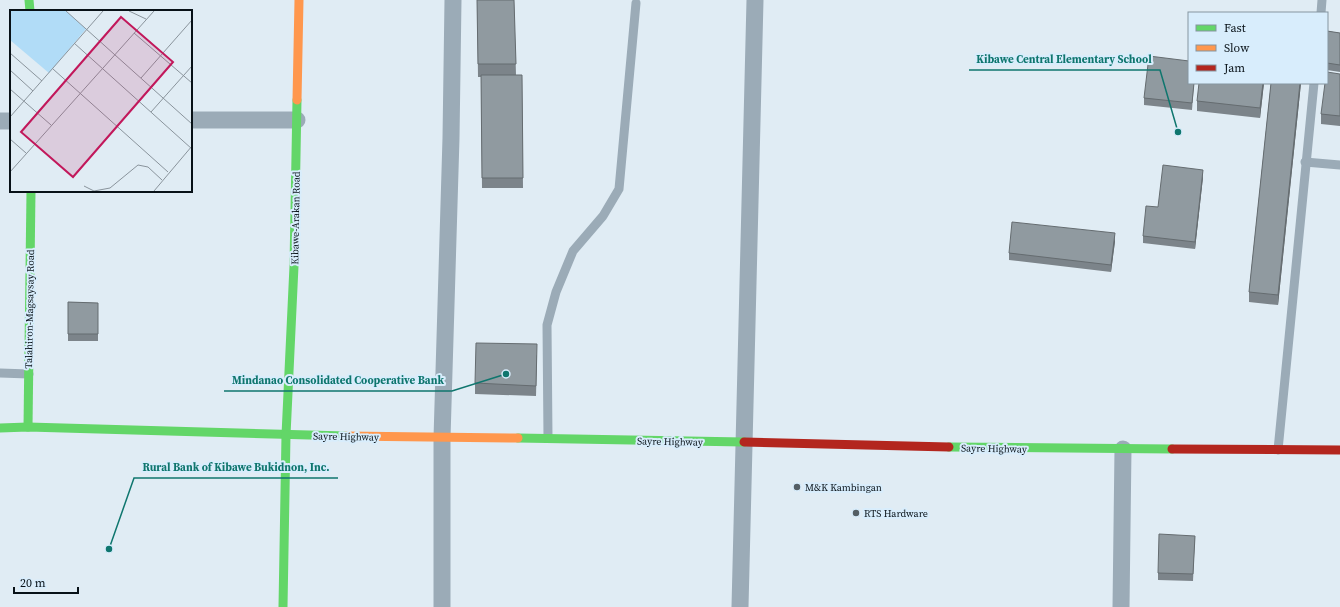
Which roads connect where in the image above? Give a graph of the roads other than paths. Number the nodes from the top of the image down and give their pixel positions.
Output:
1 (29, 0) edge
2 (299, 0) edge
3 (453, 0) edge
4 (755, 0) edge
5 (1322, 0) edge
6 (636, 3) dead end
7 (30, 10) edge
8 (1321, 12) edge
9 (1314, 84) edge
10 (192, 120) edge
11 (297, 120) junction
12 (1305, 162) junction
13 (1340, 165) edge
14 (31, 192) edge
15 (0, 373) edge
16 (29, 374) junction
17 (28, 427) junction
18 (0, 428) edge
19 (286, 435) junction
20 (442, 438) junction
21 (548, 438) junction
22 (744, 442) junction
23 (1123, 449) junction
24 (1278, 450) junction
25 (1340, 450) edge
26 (283, 607) edge
27 (442, 607) edge
28 (740, 607) edge
29 (1121, 607) edge

1 - 7 main road
2 - 11 main road, Kibawe-Arakan Road
3 - 20 street
4 - 22 street
5 - 8 lane
6 - 21 lane
9 - 12 lane
10 - 11 street
11 - 19 main road, Kibawe-Arakan Road
12 - 13 lane
12 - 24 lane
14 - 16 main road, Talahiron-Magsaysay Road
15 - 16 lane
16 - 17 main road, Talahiron-Magsaysay Road
17 - 18 main road, Sayre Highway
17 - 19 main road, Sayre Highway
19 - 20 main road, Sayre Highway
19 - 26 main road, Kibawe-Arakan Road
20 - 21 main road, Sayre Highway
20 - 27 street
21 - 22 main road, Sayre Highway
22 - 23 main road, Sayre Highway
22 - 28 street
23 - 24 main road, Sayre Highway
23 - 29 street
24 - 25 main road, Sayre Highway

